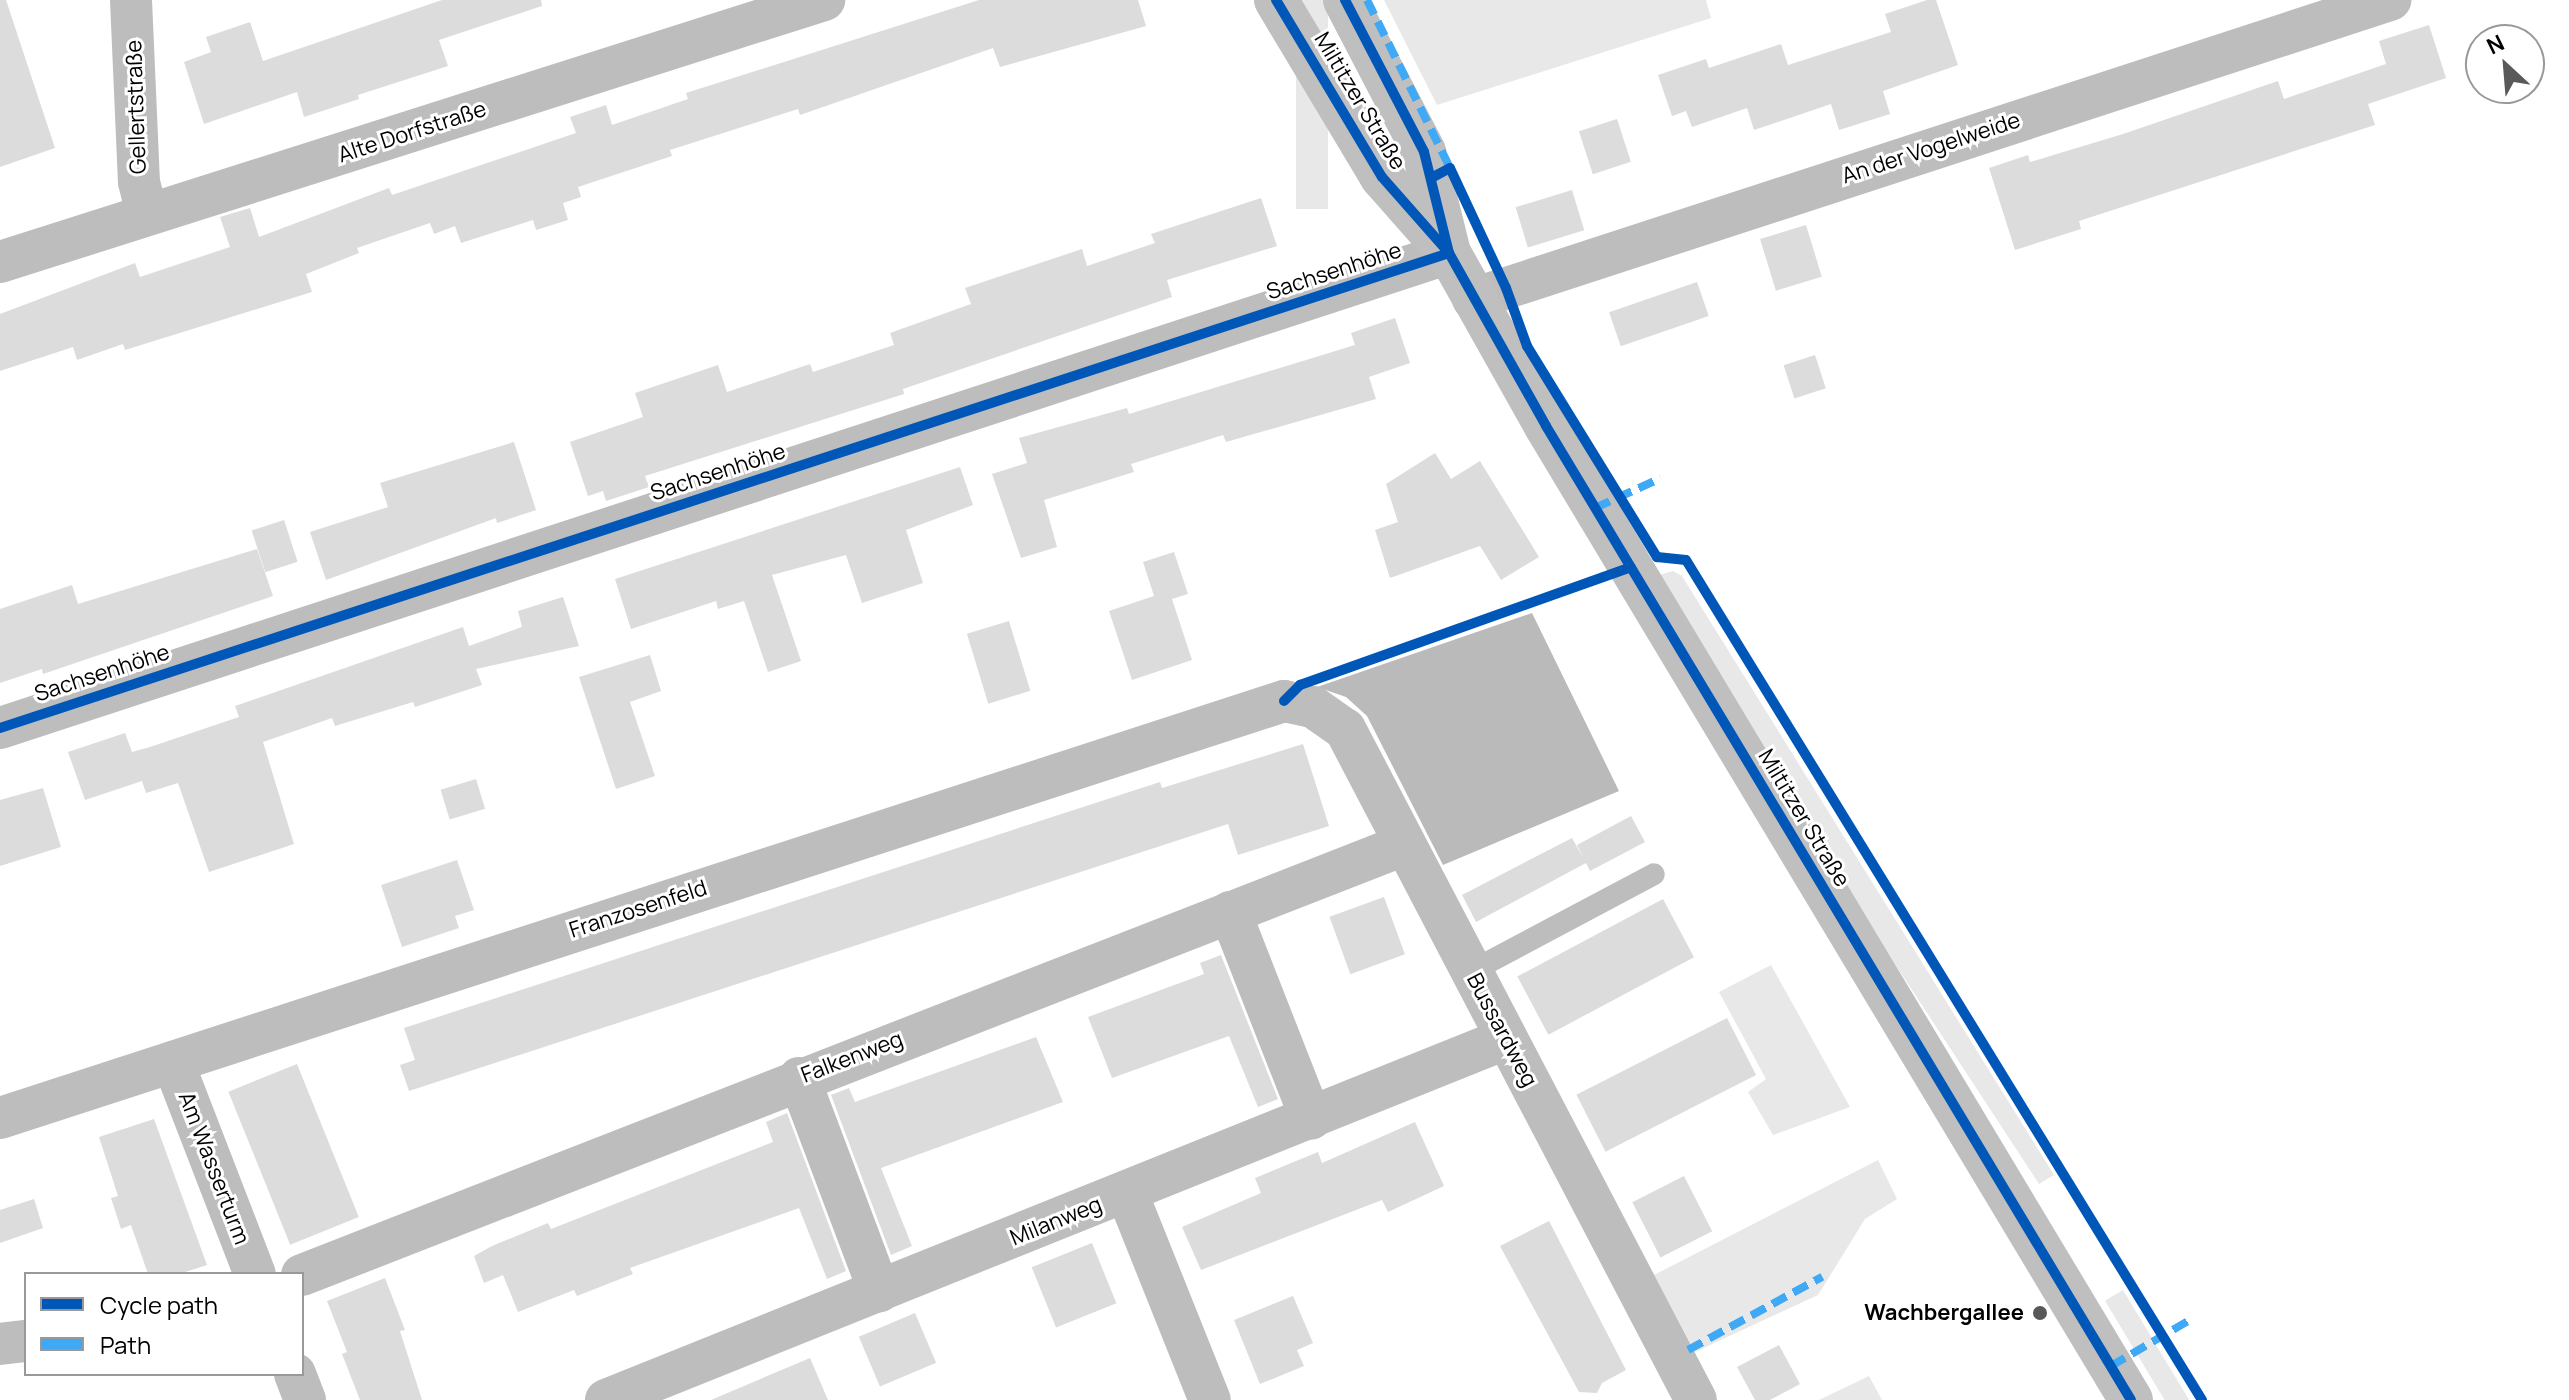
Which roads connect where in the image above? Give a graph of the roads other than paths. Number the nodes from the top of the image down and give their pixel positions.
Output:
1 (131, 0) edge
2 (824, 0) edge
3 (1276, 0) edge
4 (1345, 0) edge
5 (2390, 0) edge
6 (147, 214) junction
7 (1449, 253) junction
8 (0, 262) edge
9 (1473, 299) junction
10 (1275, 700) joint
11 (0, 728) edge
12 (1404, 845) junction
13 (1654, 874) dead end
14 (1230, 912) junction
15 (1470, 972) junction
16 (1505, 1039) junction
17 (173, 1062) junction
18 (799, 1078) junction
19 (0, 1118) edge
20 (1311, 1119) junction
21 (1127, 1193) junction
22 (254, 1272) edge
23 (304, 1274) edge
24 (879, 1291) junction
25 (24, 1341) edge
26 (0, 1344) edge
27 (296, 1376) edge
28 (2125, 1398) edge
29 (305, 1400) edge
30 (606, 1400) edge
31 (1210, 1400) edge
32 (1696, 1400) edge

1 - 6 street, Gellertstraße
2 - 6 street, Alte Dorfstraße
3 - 7 street, Miltitzer Straße
4 - 7 street, Miltitzer Straße
5 - 9 street, An der Vogelweide
6 - 8 street, Alte Dorfstraße
7 - 9 street, Miltitzer Straße
7 - 11 street, Sachsenhöhe
9 - 28 street, Miltitzer Straße
10 - 12 street, Bussardweg
10 - 17 street, Franzosenfeld
12 - 14 street, Falkenweg
12 - 15 street, Bussardweg
13 - 15 lane
14 - 18 street, Falkenweg
14 - 20 street
15 - 16 street, Bussardweg
16 - 20 street, Milanweg
16 - 32 street, Bussardweg
17 - 19 street, Franzosenfeld
17 - 22 street, Am Wasserturm
18 - 23 street, Falkenweg
18 - 24 street
20 - 21 street, Milanweg
21 - 24 street, Milanweg
21 - 31 street
24 - 30 street, Milanweg
25 - 26 street
27 - 29 street

